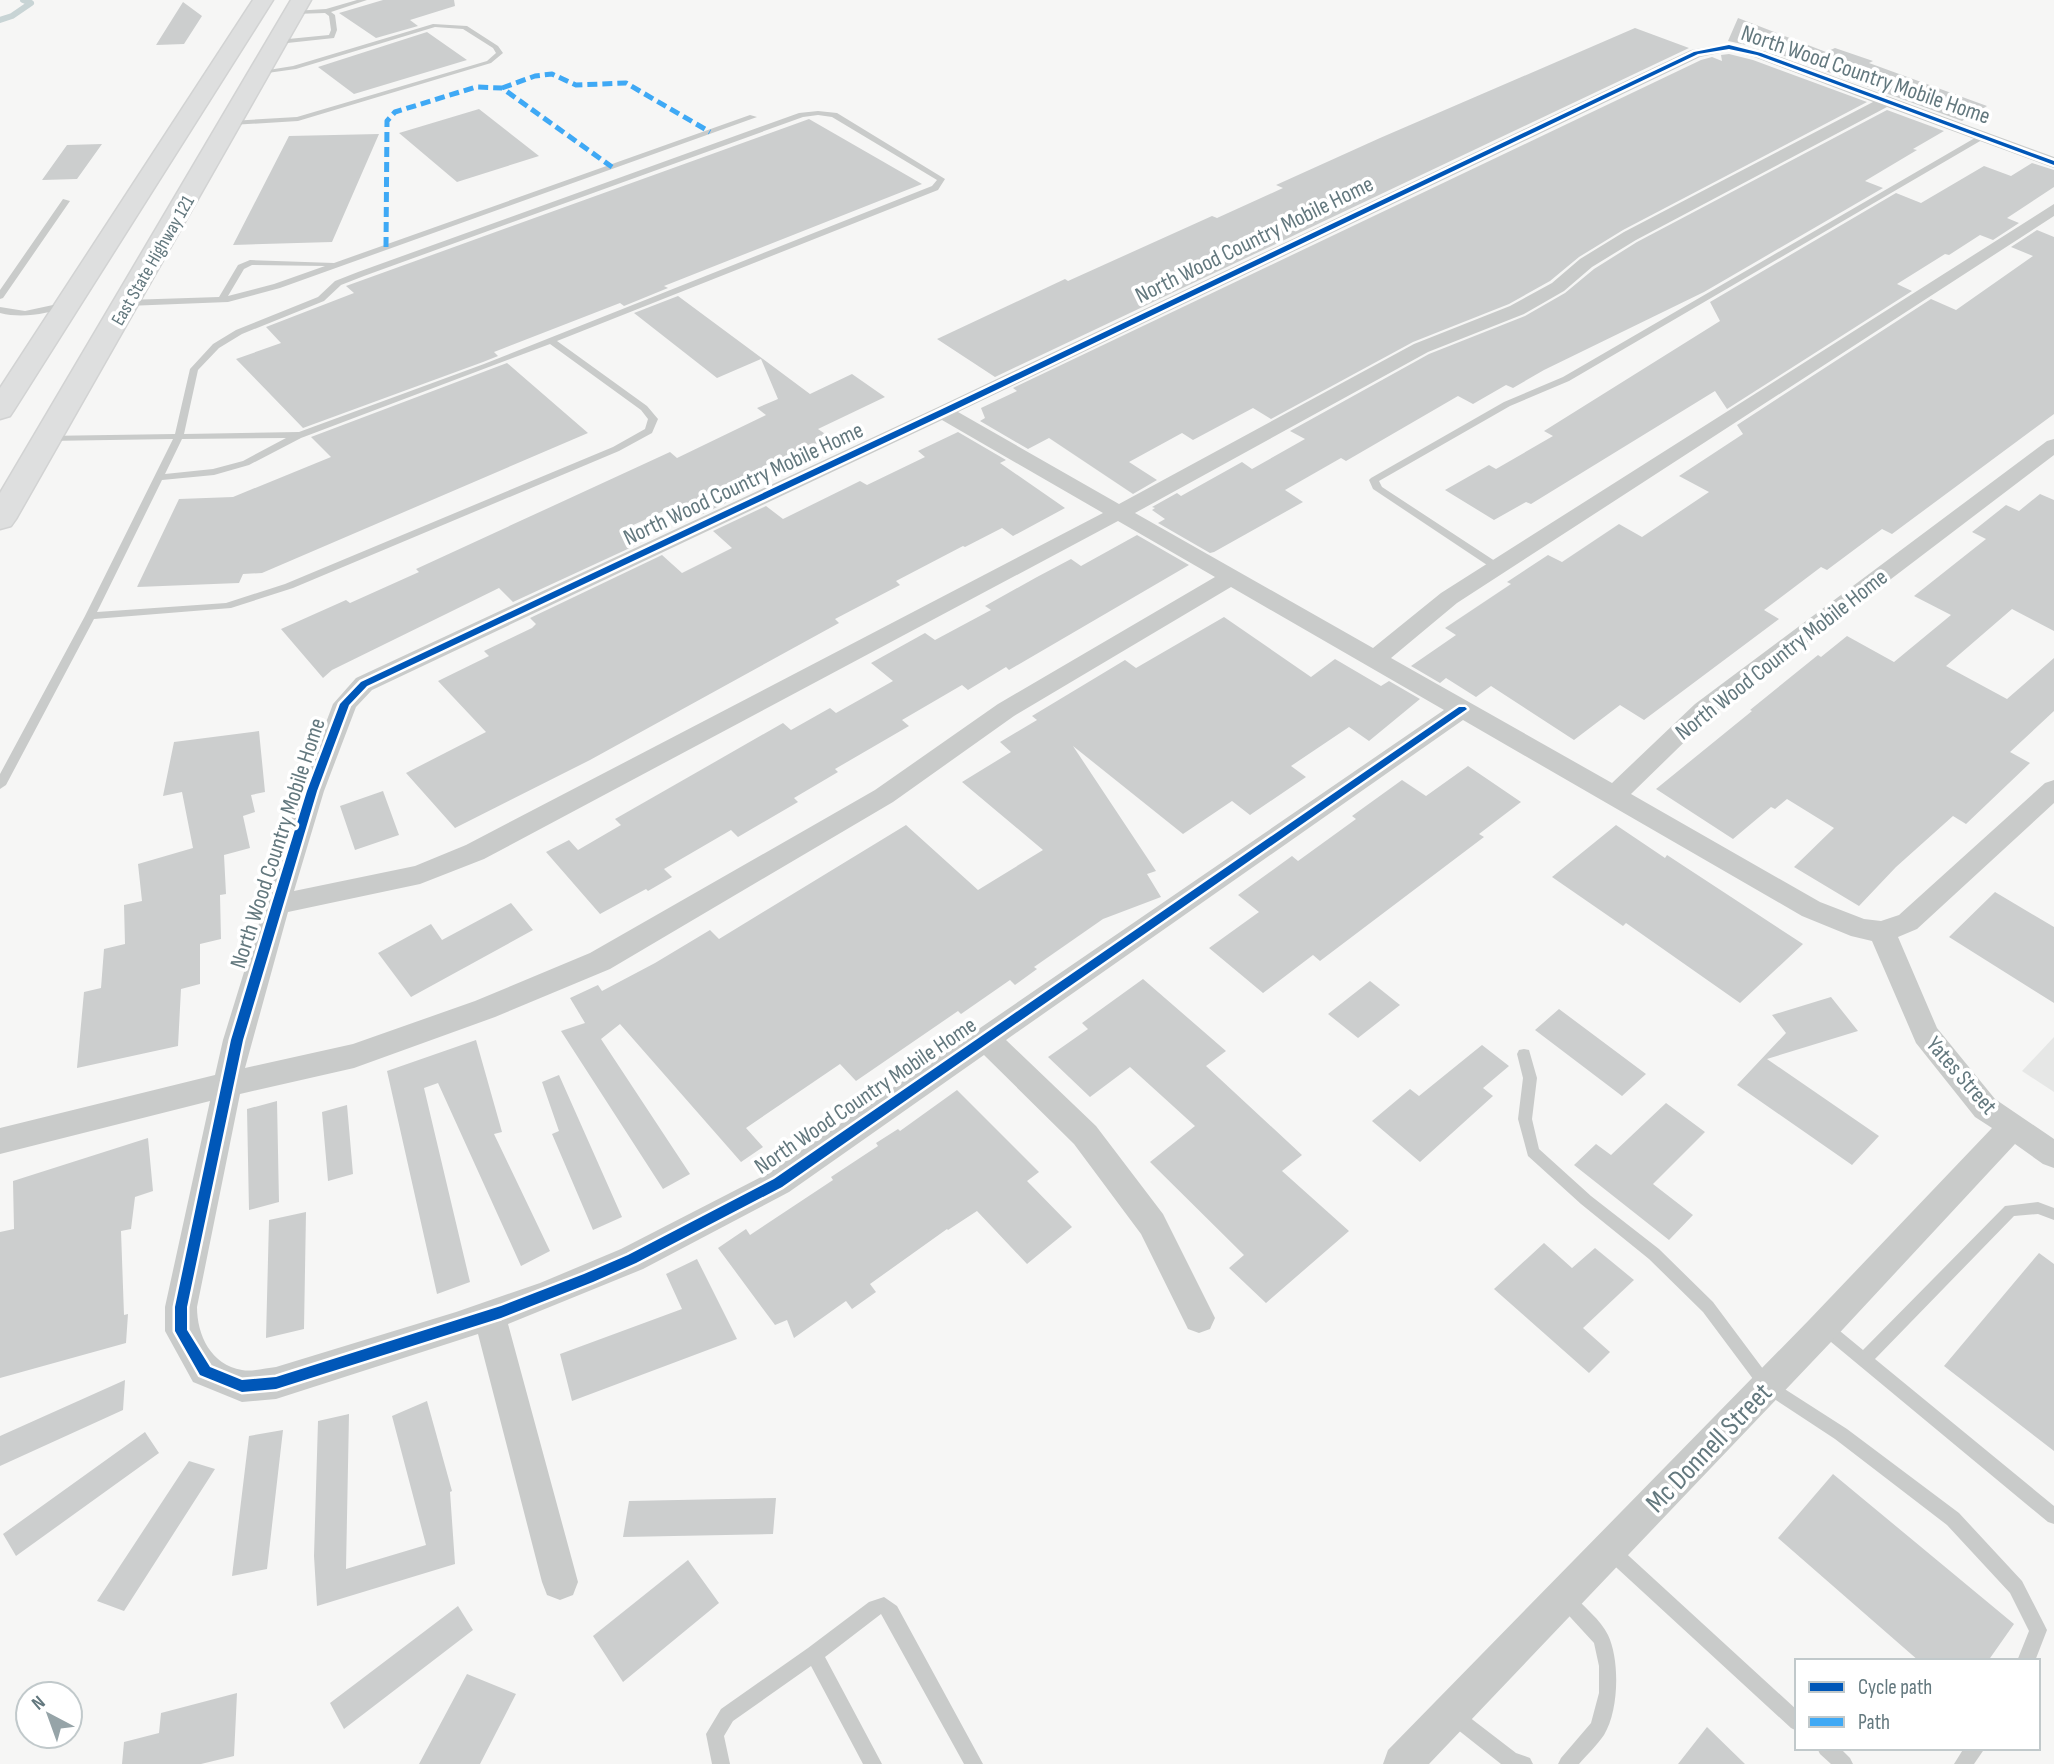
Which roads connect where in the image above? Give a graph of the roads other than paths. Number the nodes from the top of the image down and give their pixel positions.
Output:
1 (263, 0) edge
2 (364, 0) edge
3 (298, 6) edge
4 (326, 11) junction
5 (278, 42) junction
6 (260, 72) junction
7 (1886, 101) junction
8 (753, 117) dead end
9 (231, 123) junction
10 (1983, 137) junction
11 (2054, 163) edge
12 (66, 201) dead end
13 (2054, 209) edge
14 (338, 264) junction
15 (0, 296) edge
16 (222, 299) junction
17 (127, 303) junction
18 (67, 305) junction
19 (0, 310) edge
20 (10, 314) junction
21 (0, 318) edge
22 (550, 340) junction
23 (0, 410) edge
24 (943, 412) junction
25 (0, 435) edge
26 (300, 435) junction
27 (179, 436) junction
28 (47, 438) junction
29 (2054, 445) edge
30 (159, 477) junction
31 (1118, 513) junction
32 (0, 519) edge
33 (1497, 567) junction
34 (1230, 578) junction
35 (90, 615) junction
36 (1373, 660) junction
37 (1462, 709) junction
38 (0, 785) edge
39 (2054, 789) edge
40 (1615, 795) junction
41 (277, 904) junction
42 (1882, 932) junction
43 (985, 1038) junction
44 (1524, 1055) dead end
45 (229, 1084) junction
46 (2012, 1127) junction
47 (0, 1141) edge
48 (2054, 1155) edge
49 (2054, 1214) edge
50 (490, 1318) junction
51 (1199, 1318) dead end
52 (1824, 1327) junction
53 (1865, 1359) junction
54 (1767, 1386) junction
55 (2054, 1516) edge
56 (1609, 1549) junction
57 (560, 1582) dead end
58 (1563, 1598) junction
59 (814, 1654) junction
60 (2027, 1659) edge
61 (1451, 1713) junction
62 (1795, 1720) edge
63 (1828, 1750) edge
64 (1974, 1750) edge
65 (721, 1764) edge
66 (873, 1764) edge
67 (974, 1764) edge
68 (1402, 1764) edge
69 (1524, 1764) edge
70 (1567, 1764) edge
71 (1844, 1764) edge
72 (1963, 1764) edge

1 - 18 main road, East State Highway 121
2 - 4 lane
3 - 4 lane
3 - 5 main road, East State Highway 121
4 - 5 lane
5 - 6 main road, East State Highway 121
6 - 9 main road, East State Highway 121
6 - 9 lane
7 - 10 street, North Wood Country Mobile Home
7 - 24 street, North Wood Country Mobile Home
7 - 31 street, North Wood Country Mobile Home
8 - 14 lane
9 - 17 main road, East State Highway 121
10 - 11 street, North Wood Country Mobile Home
10 - 33 lane
12 - 15 lane
13 - 33 street
14 - 16 lane
14 - 16 lane
16 - 17 lane
17 - 18 main road
17 - 28 main road, East State Highway 121
18 - 20 lane
18 - 23 main road, East State Highway 121
19 - 20 lane
20 - 21 lane
22 - 26 lane
22 - 27 lane
22 - 35 lane
24 - 31 street
24 - 41 street, North Wood Country Mobile Home
25 - 28 main road
26 - 27 lane
26 - 30 lane
27 - 28 lane
27 - 30 lane
28 - 32 main road, East State Highway 121
29 - 40 street, North Wood Country Mobile Home
30 - 35 lane
31 - 34 street
31 - 41 street, North Wood Country Mobile Home
33 - 36 street
34 - 36 street
34 - 45 street
35 - 38 lane
36 - 37 street
37 - 40 street
37 - 43 street, North Wood Country Mobile Home
39 - 42 street
40 - 42 street
41 - 45 street, North Wood Country Mobile Home
42 - 46 street, Yates Street
43 - 50 street, North Wood Country Mobile Home
43 - 51 street, North Wood Country Mobile Home
44 - 54 lane
45 - 47 street
45 - 50 street, North Wood Country Mobile Home
46 - 48 street, Yates Street
46 - 52 street, Mc Donnell Street
49 - 53 lane
50 - 57 street
52 - 53 lane
52 - 54 street, Mc Donnell Street
53 - 55 lane
54 - 56 street, Mc Donnell Street
54 - 60 lane
56 - 58 street, Mc Donnell Street
56 - 62 lane
58 - 61 street, Mc Donnell Street
58 - 70 lane
59 - 65 lane
59 - 66 lane
59 - 67 lane
61 - 68 street, Mc Donnell Street
61 - 69 lane
63 - 71 lane
64 - 72 lane

